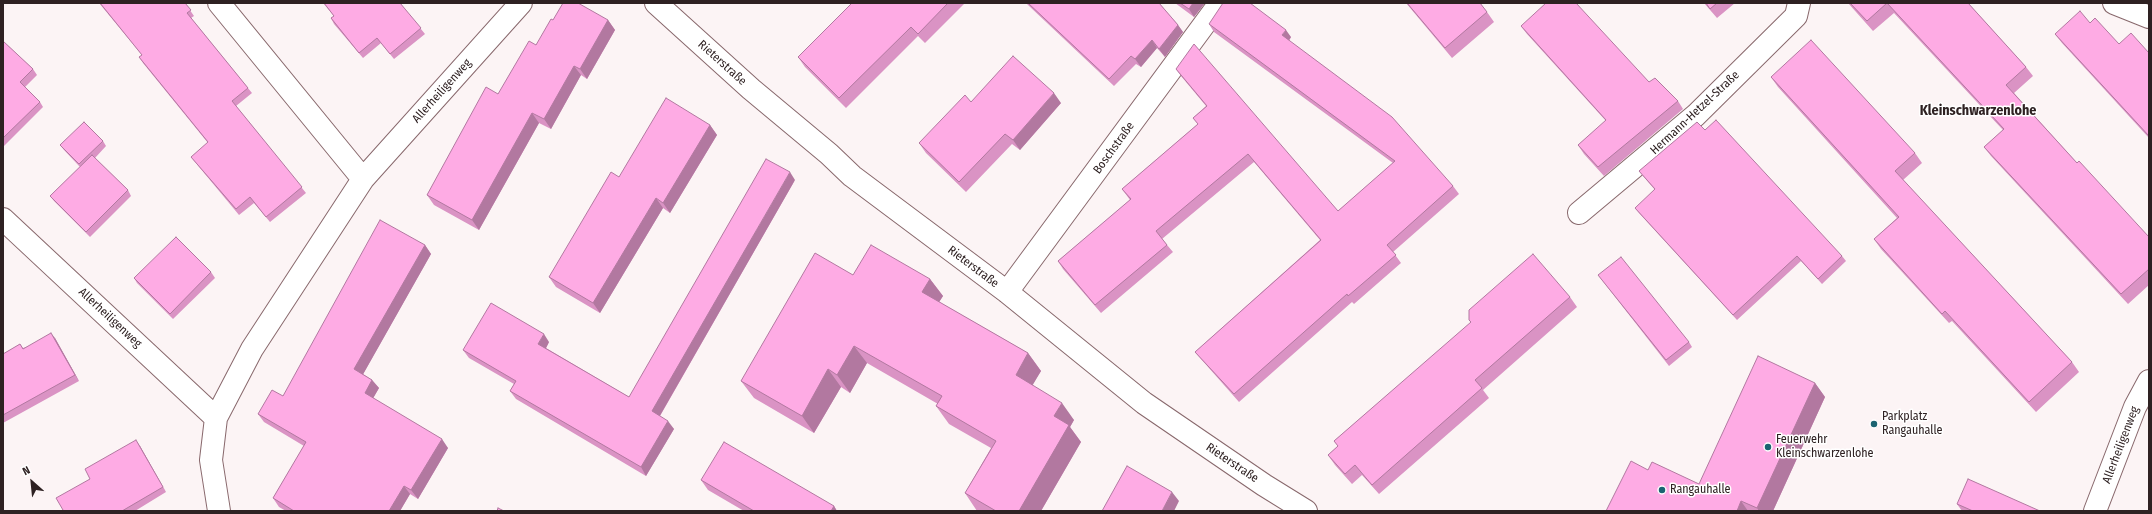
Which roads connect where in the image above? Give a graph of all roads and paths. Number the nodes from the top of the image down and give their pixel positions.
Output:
1 (219, 3) edge
2 (521, 3) edge
3 (656, 3) edge
4 (1220, 3) edge
5 (1799, 3) edge
6 (2114, 3) edge
7 (2149, 17) edge
8 (364, 179) junction
9 (1578, 213) dead end
10 (3, 219) edge
11 (1007, 292) junction
12 (2149, 381) edge
13 (216, 418) junction
14 (219, 511) edge
15 (1306, 511) edge
16 (2095, 511) edge

1 - 8 street
2 - 8 street, Allerheiligenweg
3 - 11 street, Rieterstraße
4 - 11 street, Boschstraße
5 - 9 street, Hermann-Hetzel-Straße
6 - 7 street
8 - 13 street, Allerheiligenweg
10 - 13 street, Allerheiligenweg
11 - 15 street, Rieterstraße
12 - 16 street, Allerheiligenweg
13 - 14 street, Allerheiligenweg

